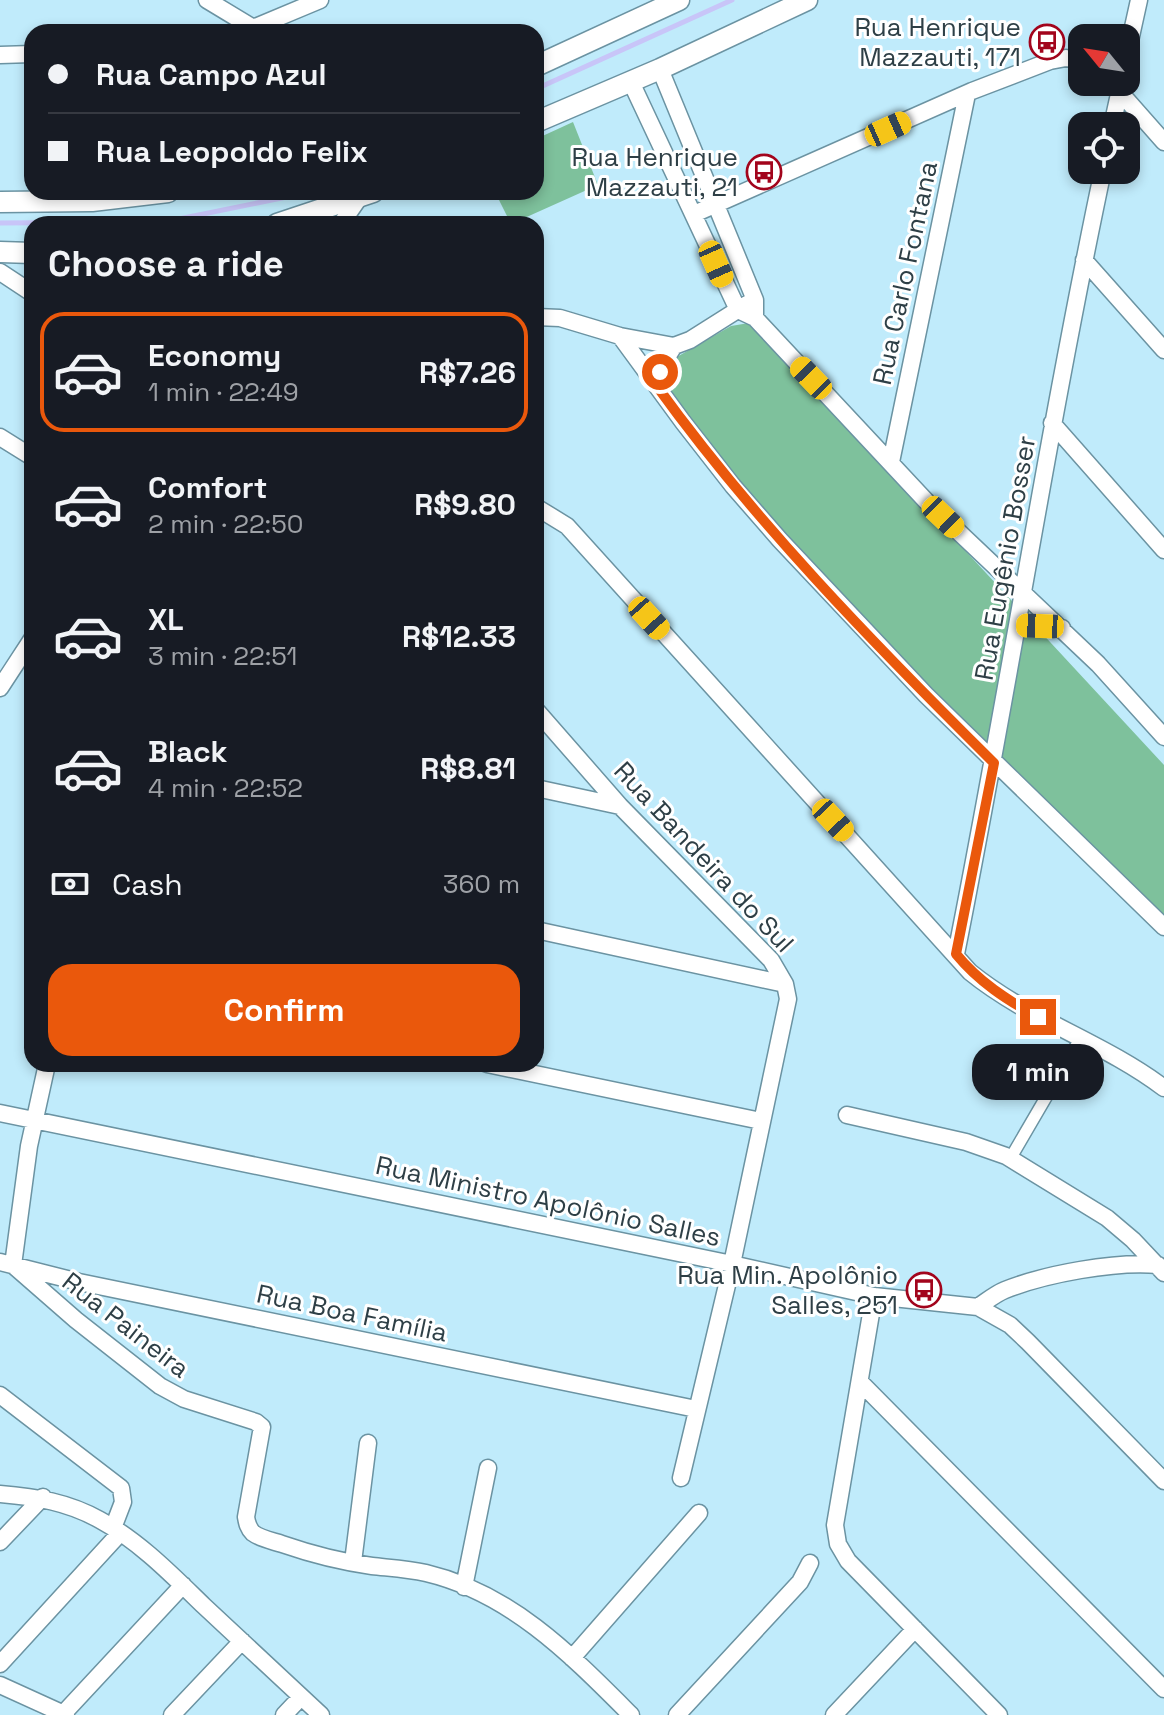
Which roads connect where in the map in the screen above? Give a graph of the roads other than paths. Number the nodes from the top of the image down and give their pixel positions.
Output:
1 (207, 0) edge
2 (320, 0) edge
3 (679, 0) edge
4 (807, 0) edge
5 (1139, 0) edge
6 (247, 24) edge
7 (270, 24) edge
8 (1134, 24) edge
9 (24, 54) edge
10 (0, 55) edge
11 (1068, 58) edge
12 (544, 62) edge
13 (660, 69) junction
14 (631, 82) junction
15 (967, 94) junction
16 (1126, 96) edge
17 (544, 119) edge
18 (1164, 142) edge
19 (1100, 184) edge
20 (37, 200) edge
21 (351, 200) edge
22 (362, 200) edge
23 (0, 202) edge
24 (716, 205) junction
25 (694, 214) junction
26 (302, 216) edge
27 (348, 216) edge
28 (0, 252) edge
29 (24, 253) edge
30 (1084, 260) junction
31 (0, 272) edge
32 (24, 288) edge
33 (755, 300) junction
34 (738, 310) junction
35 (544, 318) edge
36 (755, 318) junction
37 (620, 336) junction
38 (674, 346) junction
39 (1164, 350) edge
40 (656, 385) junction
41 (1052, 423) junction
42 (0, 437) edge
43 (24, 452) edge
44 (891, 462) junction
45 (544, 512) edge
46 (1164, 550) edge
47 (1024, 592) junction
48 (1019, 625) junction
49 (1062, 628) junction
50 (24, 649) edge
51 (2, 678) edge
52 (544, 719) edge
53 (1164, 737) edge
54 (994, 763) junction
55 (544, 790) edge
56 (620, 806) junction
57 (1164, 927) edge
58 (544, 932) edge
59 (956, 954) junction
60 (785, 984) junction
61 (1080, 1039) junction
62 (45, 1072) edge
63 (525, 1072) edge
64 (1164, 1088) edge
65 (0, 1113) edge
66 (847, 1115) dead end
67 (35, 1119) junction
68 (761, 1121) junction
69 (1010, 1159) junction
70 (6, 1264) edge
71 (732, 1264) junction
72 (1161, 1268) edge
73 (874, 1296) junction
74 (978, 1307) junction
75 (860, 1382) junction
76 (0, 1395) edge
77 (696, 1409) junction
78 (368, 1443) dead end
79 (488, 1468) dead end
80 (681, 1478) dead end
81 (1164, 1481) edge
82 (0, 1494) edge
83 (43, 1497) junction
84 (699, 1513) dead end
85 (117, 1530) junction
86 (0, 1542) edge
87 (353, 1562) junction
88 (810, 1563) dead end
89 (183, 1585) junction
90 (464, 1587) junction
91 (915, 1629) junction
92 (242, 1641) junction
93 (572, 1658) junction
94 (0, 1664) edge
95 (0, 1685) edge
96 (1164, 1689) edge
97 (301, 1697) junction
98 (64, 1715) edge
99 (172, 1715) edge
100 (284, 1715) edge
101 (321, 1715) edge
102 (631, 1715) edge
103 (677, 1715) edge
104 (834, 1715) edge
105 (999, 1715) edge

1 - 6 street
2 - 7 street
3 - 12 street
4 - 13 street
5 - 8 street
9 - 10 street
11 - 15 street
13 - 14 street
13 - 24 street
14 - 17 street
14 - 25 street
15 - 24 street
15 - 44 street, Rua Carlo Fontana
16 - 18 street
19 - 30 street, Rua Eugênio Bosser
20 - 23 street
21 - 26 street
22 - 27 street
24 - 25 street
24 - 33 street
25 - 34 street
28 - 29 street
30 - 39 street
30 - 41 street, Rua Eugênio Bosser
31 - 32 street
33 - 34 street
33 - 36 street
34 - 36 street
34 - 38 street
35 - 37 street
36 - 44 street
37 - 38 street
37 - 40 street
38 - 40 street
40 - 54 street
41 - 46 street
41 - 47 street, Rua Eugênio Bosser
42 - 43 street
44 - 47 street
45 - 59 street
47 - 48 street, Rua Eugênio Bosser
47 - 49 street
48 - 49 street
48 - 54 street, Rua Eugênio Bosser
49 - 53 street
50 - 51 street
52 - 56 street, Rua Bandeira do Sul
54 - 57 street
54 - 59 street, Rua Eugênio Bosser
55 - 56 street
56 - 60 street, Rua Bandeira do Sul
58 - 60 street
59 - 61 street
60 - 68 street, Rua Bandeira do Sul
61 - 64 street
61 - 69 street
62 - 67 street
63 - 68 street
65 - 67 street, Rua Ministro Apolônio Salles
66 - 69 street
67 - 70 street
67 - 71 street, Rua Ministro Apolônio Salles
68 - 71 street, Rua Bandeira do Sul
69 - 72 street
70 - 77 street, Rua Boa Família
70 - 87 street, Rua Paineira
71 - 73 street, Rua Ministro Apolônio Salles
71 - 77 street, Rua Bandeira do Sul
72 - 74 street
73 - 74 street, Rua Ministro Apolônio Salles
73 - 75 street
74 - 81 street, Rua Ministro Apolônio Salles
75 - 91 street
75 - 96 street
76 - 85 street
77 - 80 street, Rua Bandeira do Sul
78 - 87 street
79 - 90 street
82 - 83 street
83 - 85 street
83 - 86 street
84 - 93 street
85 - 89 street
85 - 94 street
87 - 90 street
88 - 103 street
89 - 92 street
89 - 98 street
90 - 93 street
91 - 104 street
91 - 105 street
92 - 97 street
92 - 99 street
93 - 102 street
95 - 98 street
97 - 100 street
97 - 101 street

